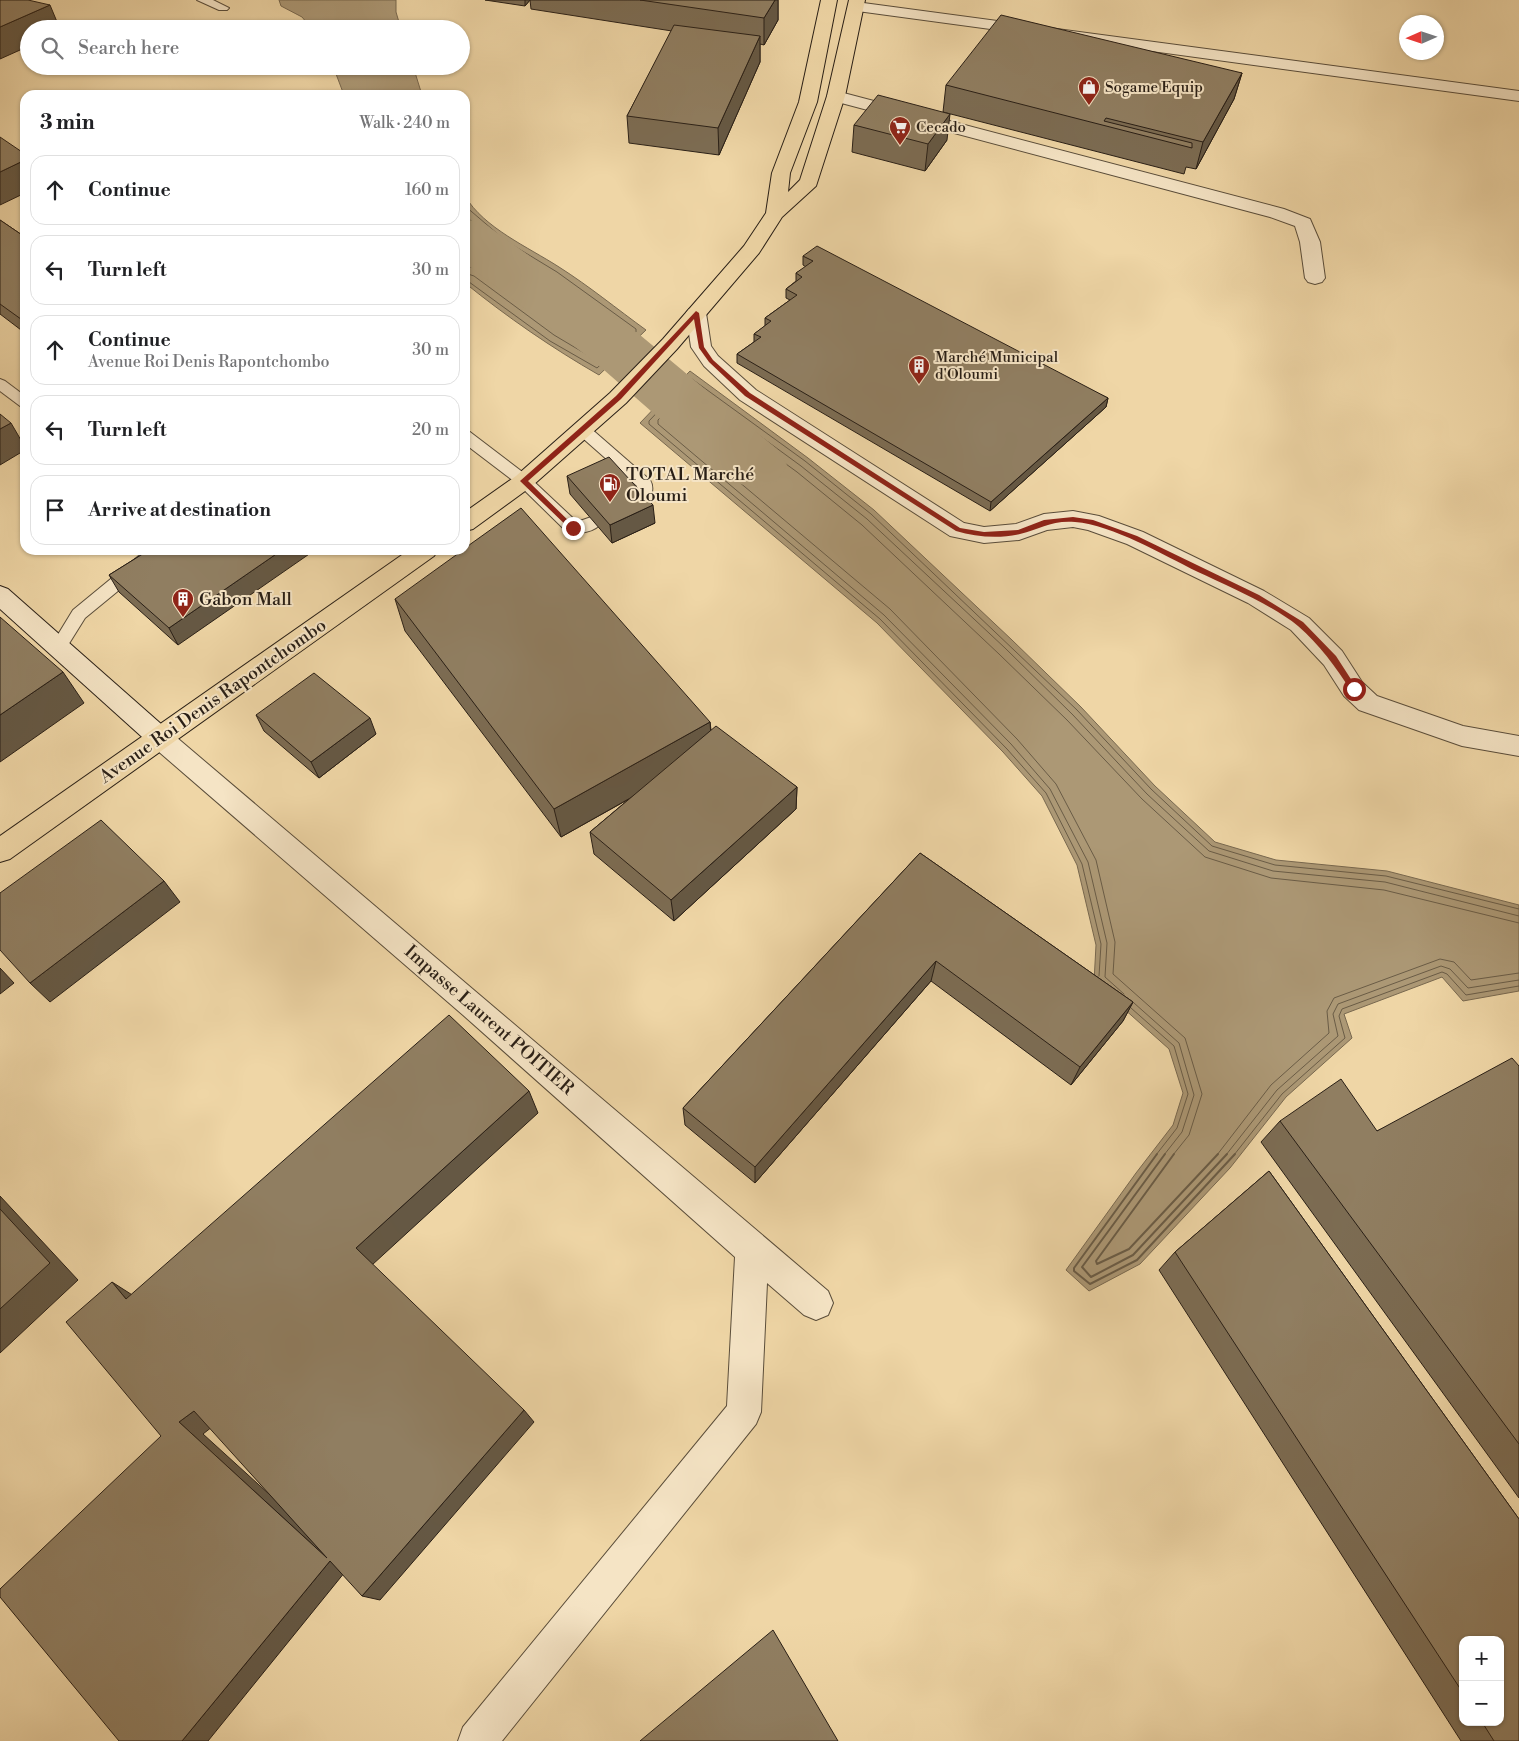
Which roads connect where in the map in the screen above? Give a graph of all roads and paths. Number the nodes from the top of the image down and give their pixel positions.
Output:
1 (203, 0) edge
2 (829, 0) edge
3 (857, 3) edge
4 (223, 8) dead end
5 (836, 96) junction
6 (1519, 96) edge
7 (775, 213) junction
8 (1315, 278) dead end
9 (696, 313) junction
10 (0, 384) edge
11 (20, 399) edge
12 (583, 430) junction
13 (470, 440) edge
14 (524, 481) junction
15 (636, 504) edge
16 (470, 519) edge
17 (594, 522) edge
18 (151, 555) edge
19 (419, 555) edge
20 (0, 595) edge
21 (59, 646) junction
22 (160, 738) junction
23 (1519, 746) edge
24 (0, 852) edge
25 (752, 1250) junction
26 (816, 1303) dead end
27 (476, 1741) edge

1 - 4 lane
2 - 7 main road
3 - 5 main road
3 - 6 street
5 - 7 main road
5 - 8 street
7 - 9 main road
9 - 12 main road
9 - 23 street
10 - 11 lane
12 - 14 main road
12 - 15 lane
13 - 14 lane
14 - 16 main road
14 - 17 lane
18 - 21 lane
19 - 22 main road, Avenue Roi Denis Rapontchombo
20 - 21 street, Impasse Laurent POITIER
21 - 22 street, Impasse Laurent POITIER
22 - 24 main road, Avenue Roi Denis Rapontchombo
22 - 25 street, Impasse Laurent POITIER
25 - 26 street, Impasse Laurent POITIER
25 - 27 street

